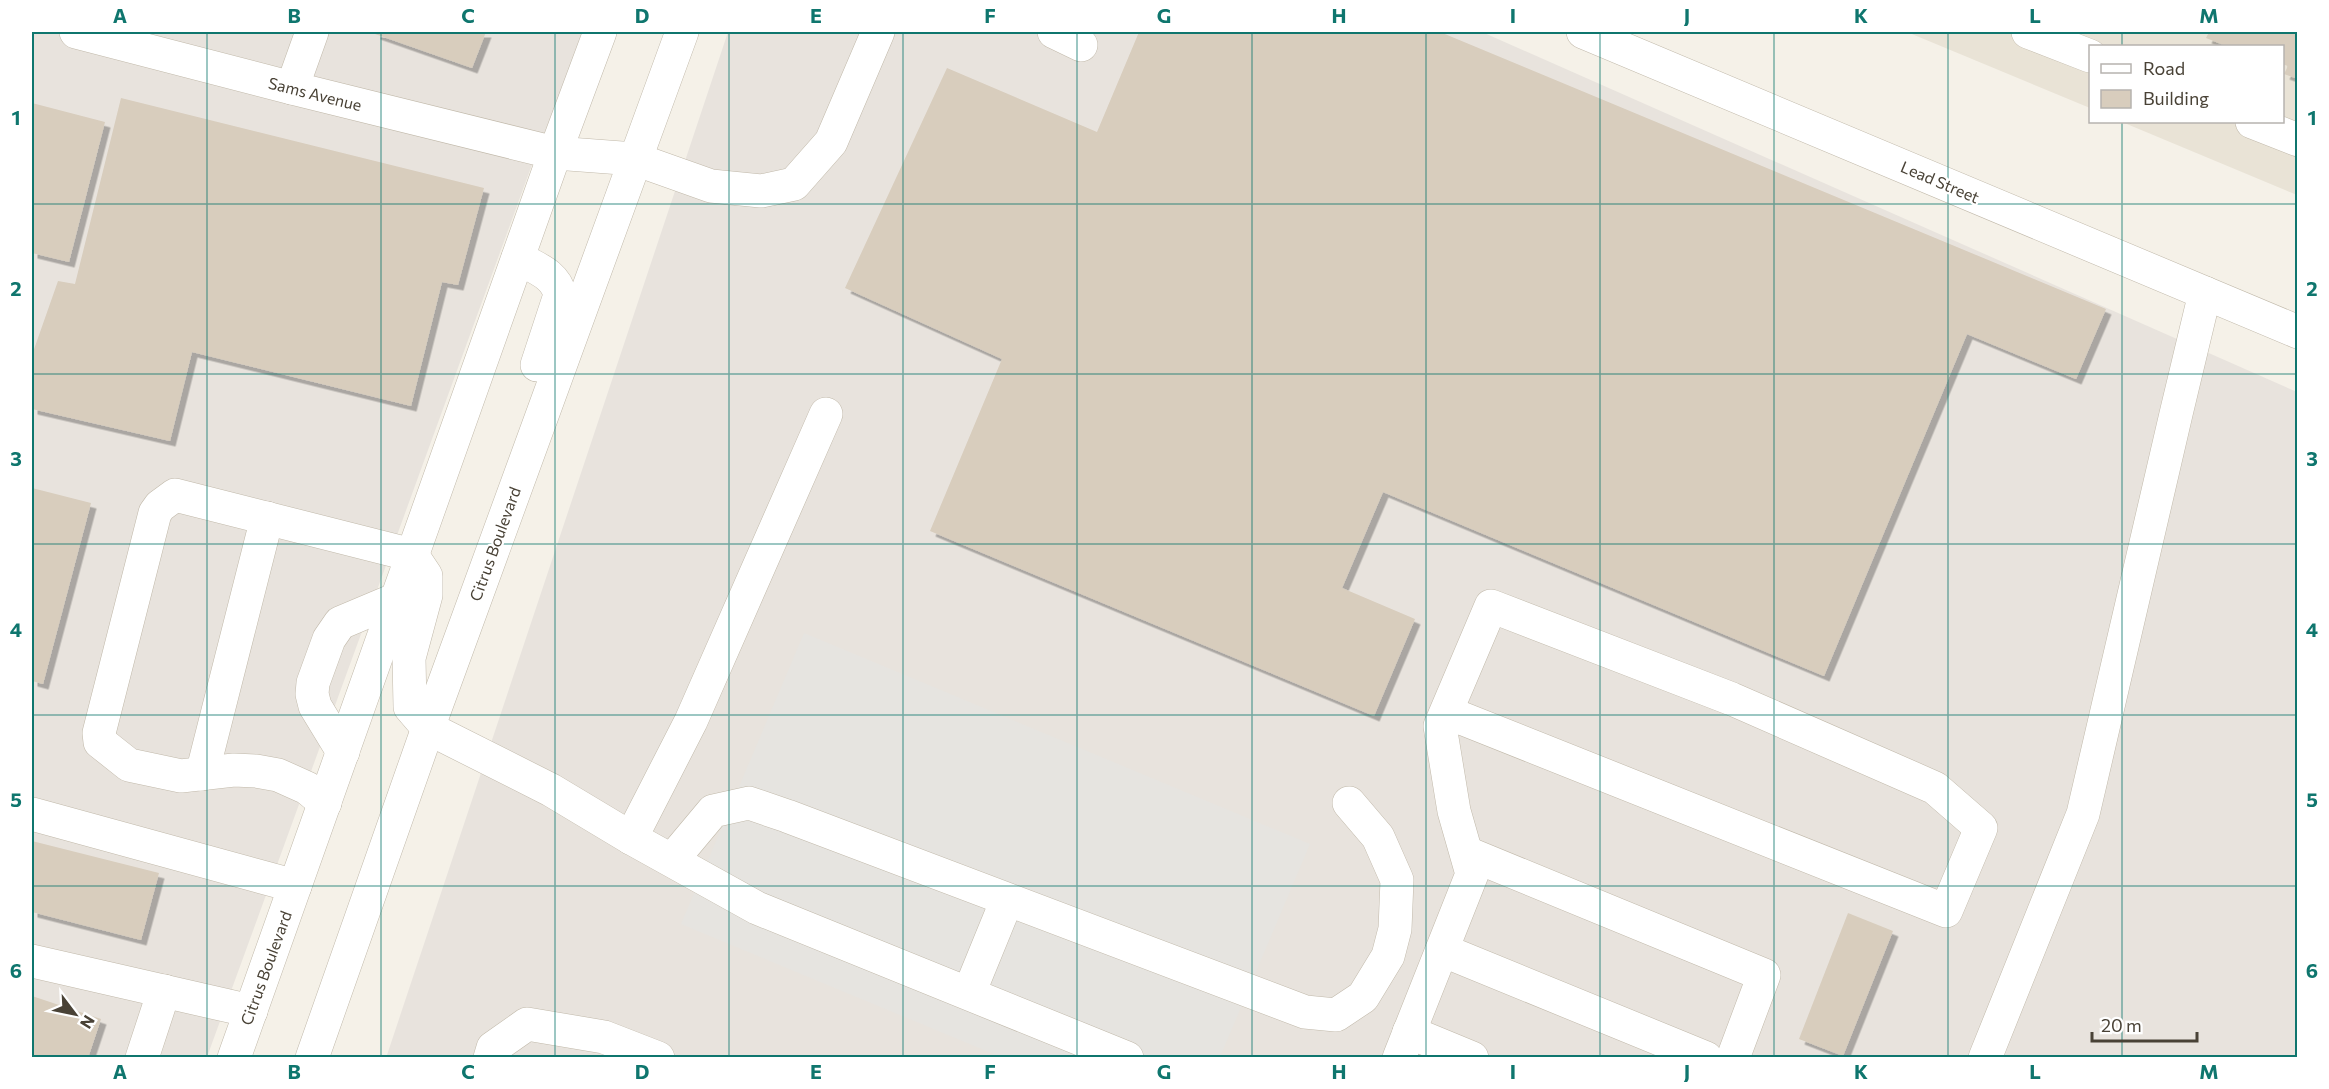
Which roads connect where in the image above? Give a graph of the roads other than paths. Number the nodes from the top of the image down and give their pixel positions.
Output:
1 (76, 32) edge
2 (312, 32) edge
3 (600, 32) edge
4 (682, 32) edge
5 (878, 32) edge
6 (1583, 32) edge
7 (2028, 32) edge
8 (2089, 55) edge
9 (292, 88) junction
10 (2255, 123) edge
11 (2298, 140) edge
12 (555, 153) junction
13 (635, 159) junction
14 (518, 258) junction
15 (2205, 293) junction
16 (2298, 332) edge
17 (826, 414) dead end
18 (267, 518) junction
19 (500, 531) junction
20 (412, 555) junction
21 (397, 600) junction
22 (1446, 712) junction
23 (428, 728) junction
24 (343, 752) junction
25 (202, 774) junction
26 (324, 803) junction
27 (1349, 803) dead end
28 (32, 814) edge
29 (631, 838) junction
30 (1467, 853) junction
31 (672, 860) junction
32 (295, 886) junction
33 (1007, 900) junction
34 (1442, 950) junction
35 (32, 961) edge
36 (164, 990) junction
37 (969, 993) junction
38 (251, 1011) junction
39 (1404, 1045) edge
40 (142, 1058) edge
41 (234, 1058) edge
42 (312, 1058) edge
43 (490, 1058) edge
44 (658, 1058) edge
45 (1127, 1058) edge
46 (1472, 1058) edge
47 (1706, 1058) edge
48 (1733, 1058) edge
49 (1985, 1058) edge

1 - 9 street, Sams Avenue
2 - 9 street
3 - 12 street, Citrus Boulevard
4 - 13 street, Citrus Boulevard
5 - 13 street, Sams Avenue
6 - 15 street, Lead Street
7 - 8 street
9 - 12 street, Sams Avenue
10 - 11 street
12 - 13 street, Sams Avenue
12 - 14 street, Citrus Boulevard
13 - 19 street, Citrus Boulevard
14 - 19 street
14 - 20 street, Citrus Boulevard
15 - 16 street, Lead Street
15 - 49 street
17 - 29 street
18 - 20 street
18 - 25 street
18 - 25 street
19 - 23 street, Citrus Boulevard
20 - 21 street, Citrus Boulevard
20 - 23 street
21 - 24 street, Citrus Boulevard
21 - 24 street
22 - 22 street
22 - 30 street
23 - 29 street
23 - 42 street, Citrus Boulevard
24 - 26 street, Citrus Boulevard
25 - 26 street
26 - 32 street, Citrus Boulevard
27 - 33 street
28 - 32 street
29 - 31 street
30 - 34 street
30 - 48 street
31 - 33 street
31 - 37 street
32 - 38 street, Citrus Boulevard
33 - 37 street
34 - 39 street
34 - 47 street
35 - 36 street
36 - 38 street
36 - 40 street
37 - 45 street
38 - 41 street, Citrus Boulevard
39 - 46 street
43 - 44 street

